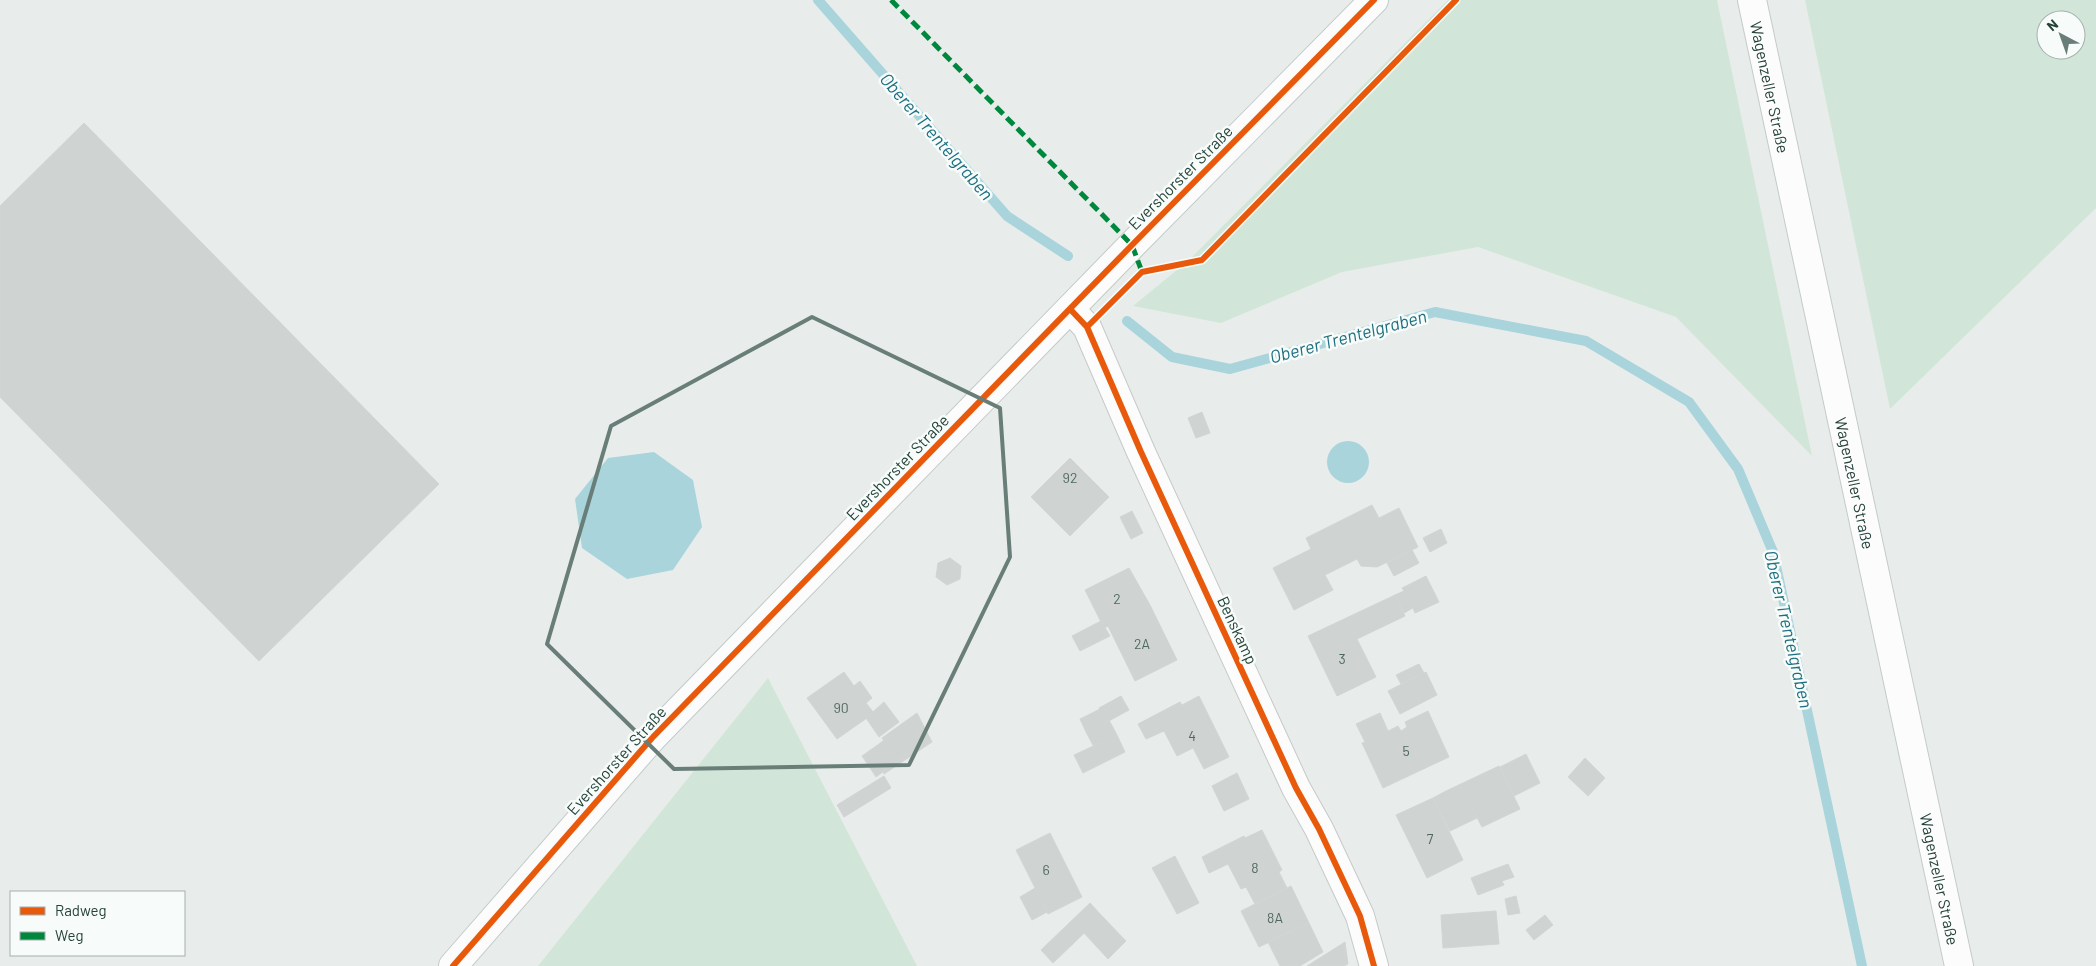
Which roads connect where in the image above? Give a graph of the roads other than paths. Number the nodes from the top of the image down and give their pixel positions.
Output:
1 (1374, 0) edge
2 (1752, 0) edge
3 (1070, 309) junction
4 (453, 966) edge
5 (1374, 966) edge
6 (1959, 966) edge

1 - 3 street, Evershorster Straße
2 - 6 street, Wagenzeller Straße
3 - 4 street, Evershorster Straße
3 - 5 street, Benskamp

